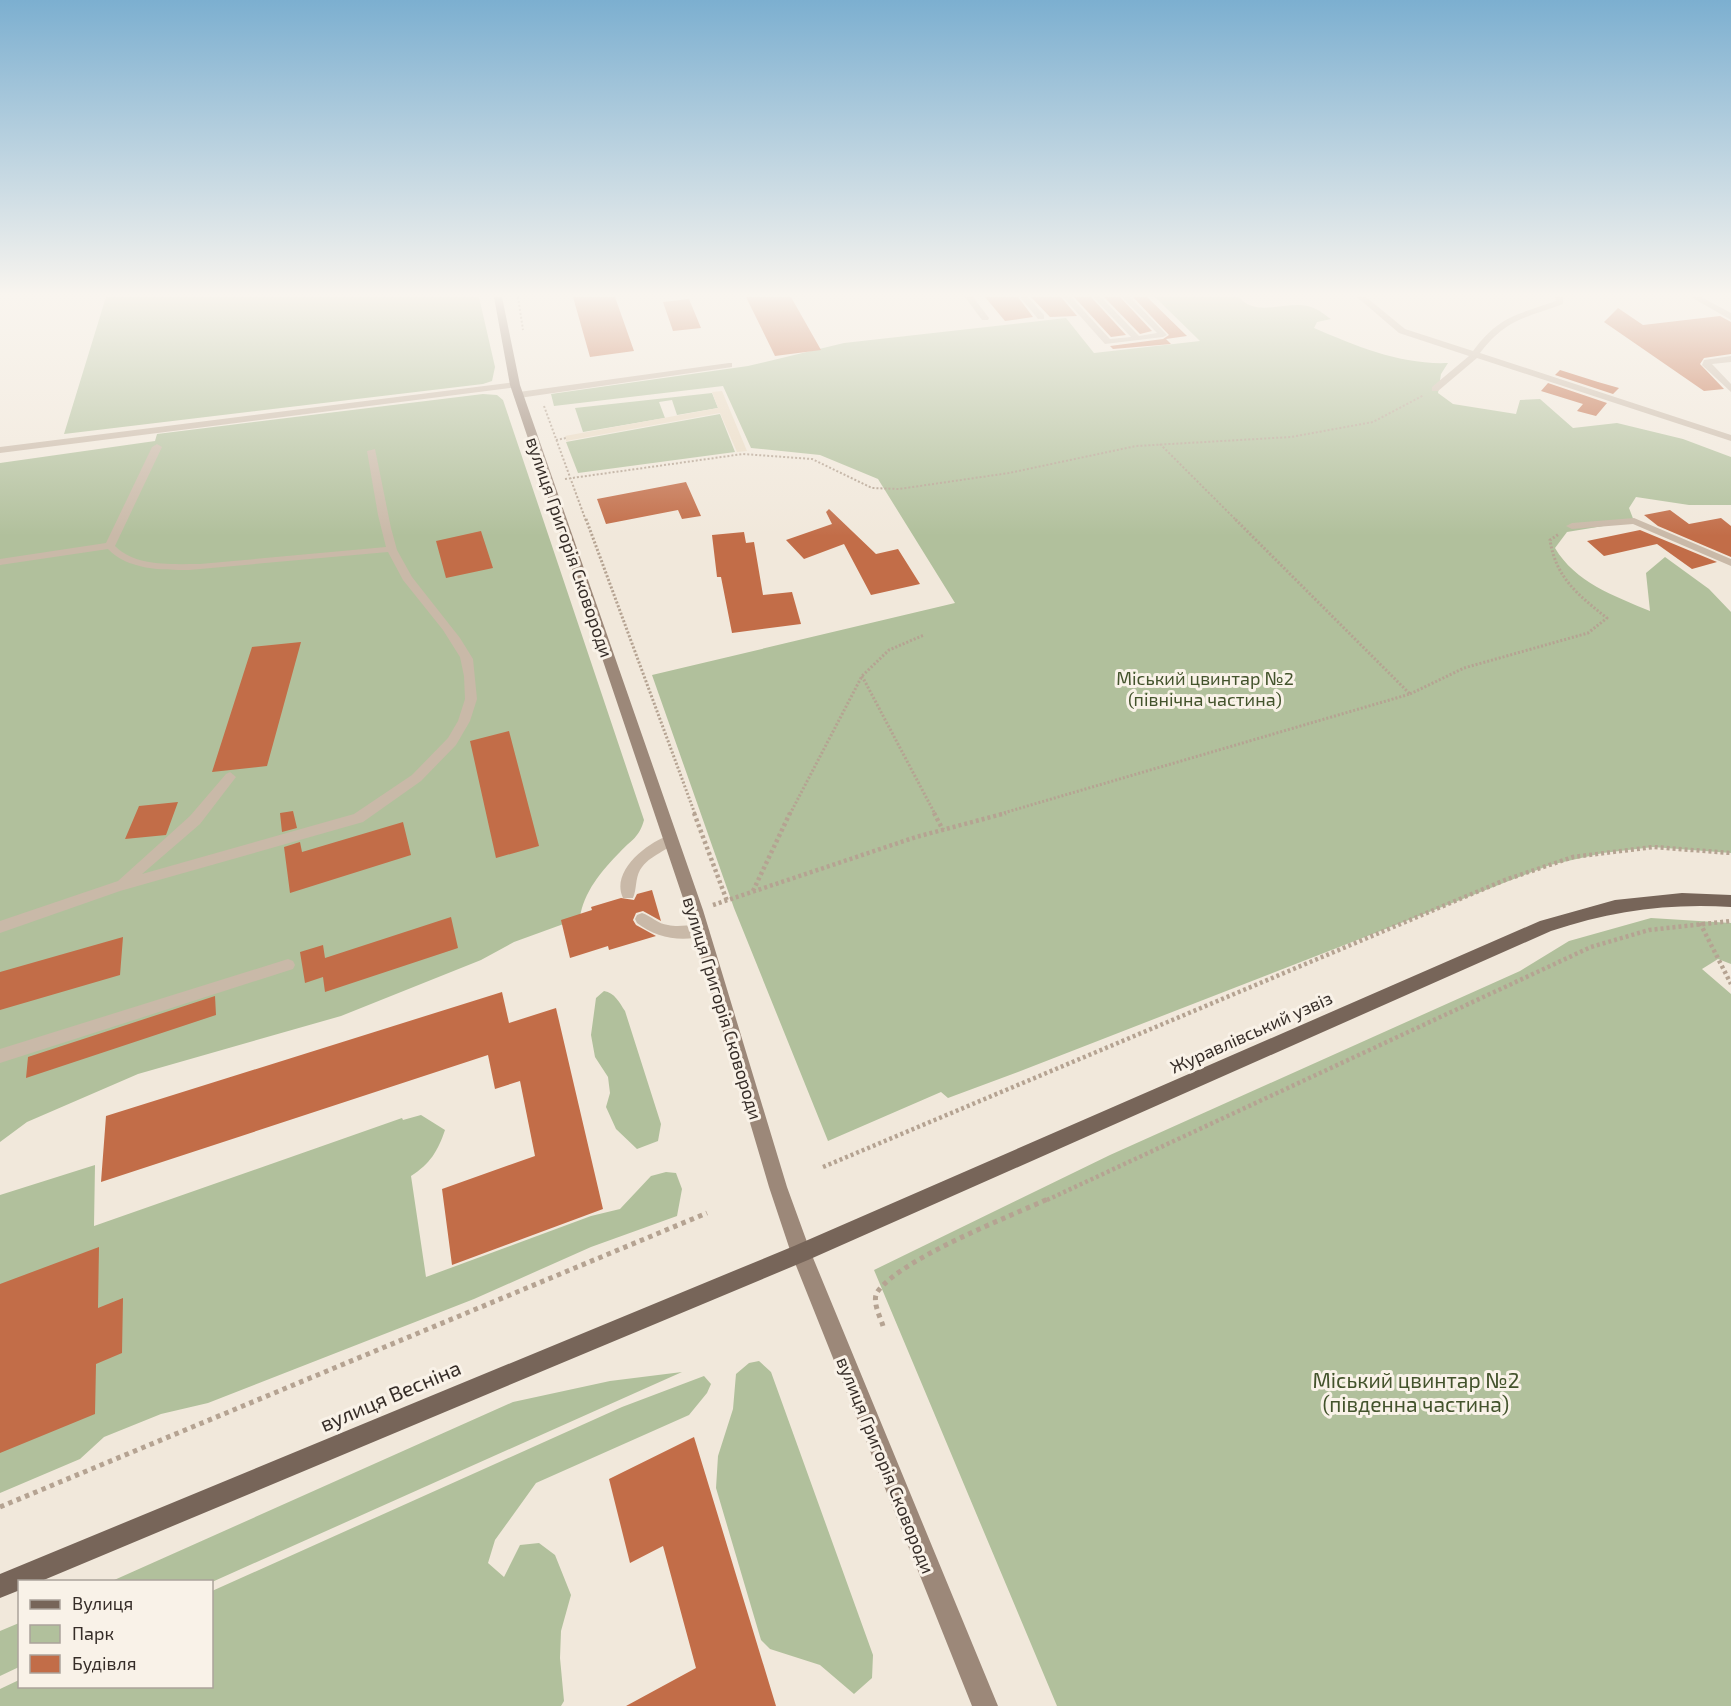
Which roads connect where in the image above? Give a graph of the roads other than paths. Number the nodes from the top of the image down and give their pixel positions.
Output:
1 (514, 377) edge
2 (650, 377) edge
3 (1450, 377) edge
4 (1544, 377) edge
5 (1717, 377) edge
6 (1435, 389) road end
7 (1731, 389) edge
8 (517, 390) junction
9 (1731, 438) edge
10 (157, 447) dead end
11 (0, 450) edge
12 (372, 451) dead end
13 (1572, 526) road end
14 (110, 546) junction
15 (392, 549) junction
16 (0, 562) edge
17 (1731, 564) edge
18 (230, 777) dead end
19 (670, 840) junction
20 (119, 886) junction
21 (628, 894) dead end
22 (1731, 901) edge
23 (642, 919) dead end
24 (0, 927) edge
25 (702, 931) junction
26 (288, 965) dead end
27 (0, 1056) edge
28 (801, 1253) junction
29 (0, 1586) edge
30 (985, 1706) edge

1 - 8 street, вулиця Григорія Сковороди
2 - 8 lane
3 - 6 street
4 - 9 street
5 - 7 street
8 - 11 street
8 - 19 street, вулиця Григорія Сковороди
10 - 14 lane
12 - 15 lane
13 - 17 street
14 - 15 lane
14 - 16 lane
15 - 20 lane
18 - 20 lane
19 - 21 lane
19 - 25 street, вулиця Григорія Сковороди
20 - 24 lane
22 - 28 main road, Журавлівський узвіз
23 - 25 lane
25 - 28 street, вулиця Григорія Сковороди
26 - 27 lane
28 - 29 main road, вулиця Весніна
28 - 30 street, вулиця Григорія Сковороди

